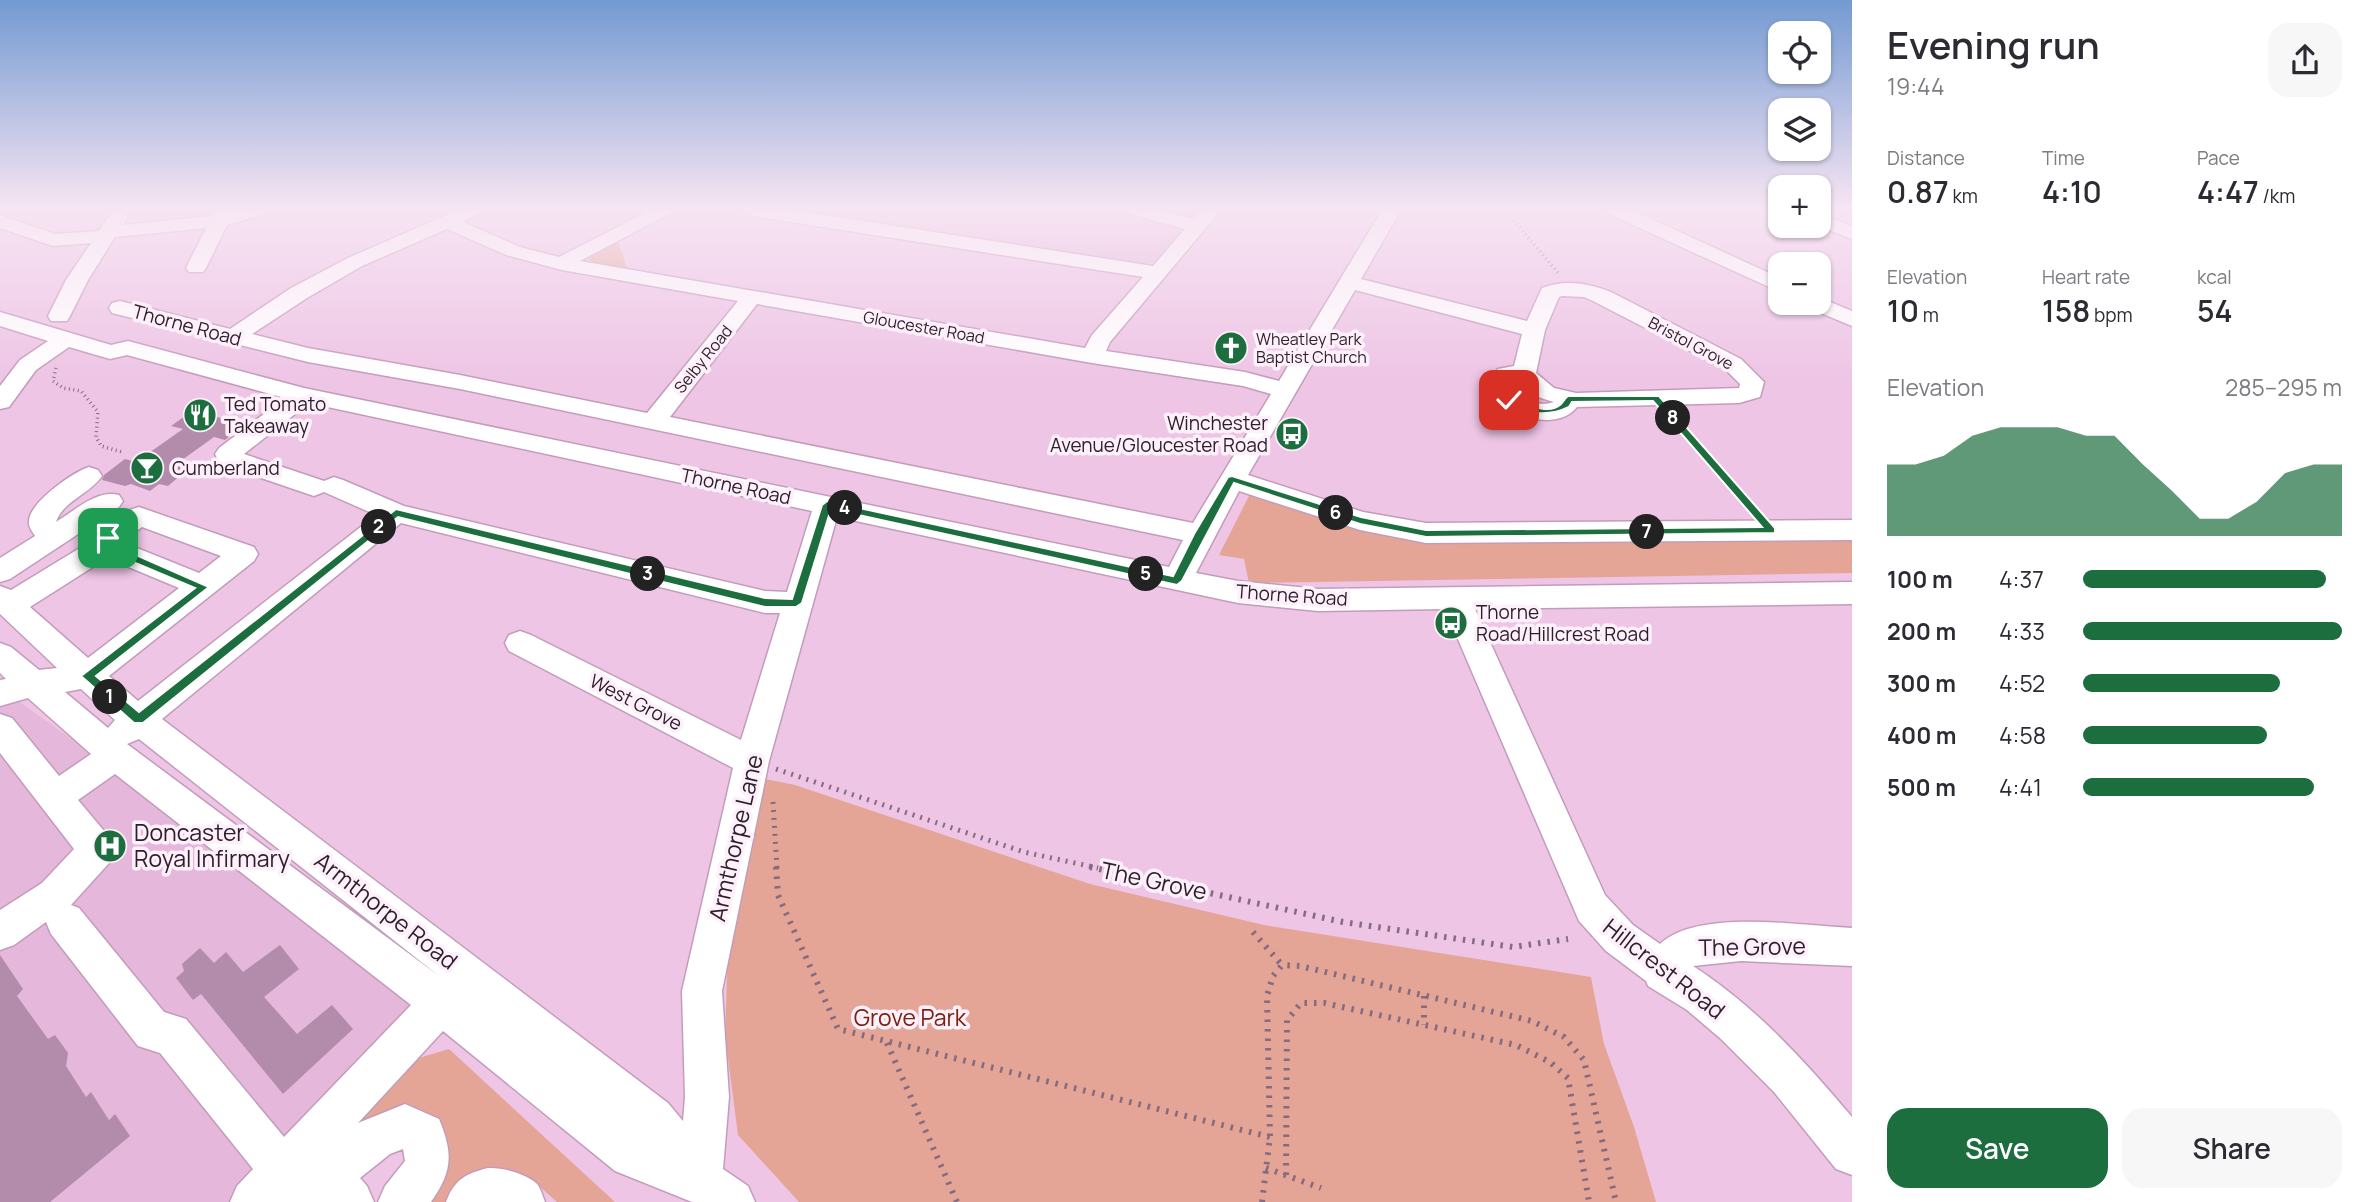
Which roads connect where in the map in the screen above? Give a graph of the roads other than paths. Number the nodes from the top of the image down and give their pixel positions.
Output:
1 (86, 266) edge
2 (349, 266) edge
3 (574, 266) edge
4 (1119, 266) edge
5 (1165, 266) edge
6 (1360, 266) edge
7 (1737, 266) edge
8 (1159, 273) junction
9 (1768, 280) edge
10 (1351, 282) junction
11 (752, 297) junction
12 (0, 302) edge
13 (120, 308) dead end
14 (1831, 309) edge
15 (0, 319) edge
16 (1852, 319) edge
17 (36, 330) junction
18 (1534, 330) junction
19 (232, 337) junction
20 (61, 338) junction
21 (1092, 356) junction
22 (0, 368) edge
23 (1285, 390) junction
24 (304, 395) junction
25 (0, 402) edge
26 (653, 422) junction
27 (89, 477) dead end
28 (1232, 479) junction
29 (109, 501) dead end
30 (827, 505) junction
31 (396, 513) junction
32 (1852, 530) edge
33 (1200, 534) junction
34 (54, 538) junction
35 (106, 547) junction
36 (1177, 581) junction
37 (204, 587) junction
38 (3, 592) edge
39 (1852, 593) edge
40 (1456, 599) junction
41 (796, 603) junction
42 (520, 643) dead end
43 (0, 655) edge
44 (87, 676) junction
45 (16, 689) edge
46 (139, 719) junction
47 (0, 728) edge
48 (110, 751) junction
49 (765, 769) junction
50 (55, 797) junction
51 (65, 921) dead end
52 (0, 932) edge
53 (1852, 947) edge
54 (1662, 972) junction
55 (455, 989) junction
56 (1852, 1153) edge
57 (289, 1186) edge
58 (716, 1191) edge
59 (253, 1202) edge
60 (401, 1202) edge

1 - 20 street
2 - 19 street
3 - 11 street, Gloucester Road
4 - 8 street
5 - 8 street
6 - 10 street
7 - 9 street
8 - 21 street
10 - 18 street
10 - 23 street
11 - 21 street, Gloucester Road
11 - 26 street, Selby Road
12 - 20 street, Thorne Road
13 - 19 street, Thorne Road
14 - 16 street
15 - 17 street, Thorne Road
17 - 20 street, Thorne Road
17 - 22 street
18 - 18 street, Bristol Grove
19 - 26 street, Thorne Road
20 - 24 street, Thorne Road
20 - 25 street
21 - 23 street, Gloucester Road
23 - 28 street
24 - 30 street, Thorne Road
24 - 31 street
26 - 33 street, Thorne Road
27 - 34 street
28 - 32 street
28 - 33 street
29 - 34 street
30 - 36 street, Thorne Road
30 - 41 street, Armthorpe Lane
31 - 41 street
31 - 46 street
33 - 36 street
34 - 38 street
35 - 37 street
35 - 37 street
35 - 38 street
36 - 40 street, Thorne Road
37 - 44 street
38 - 44 street, Armthorpe Road
39 - 40 street, Thorne Road
40 - 54 street, Hillcrest Road
41 - 49 street, Armthorpe Lane
42 - 49 street, West Grove
43 - 45 street, Armthorpe Road
44 - 45 street
44 - 46 street, Armthorpe Road
45 - 48 street, Armthorpe Road
46 - 48 street
46 - 55 street, Armthorpe Road
47 - 50 street
48 - 50 street
48 - 55 street, Armthorpe Road
49 - 58 street, Armthorpe Lane
50 - 52 street
51 - 57 street
53 - 54 street, The Grove
54 - 56 street, Hillcrest Road
55 - 57 street
55 - 58 street, Armthorpe Road
57 - 59 street
57 - 60 street

